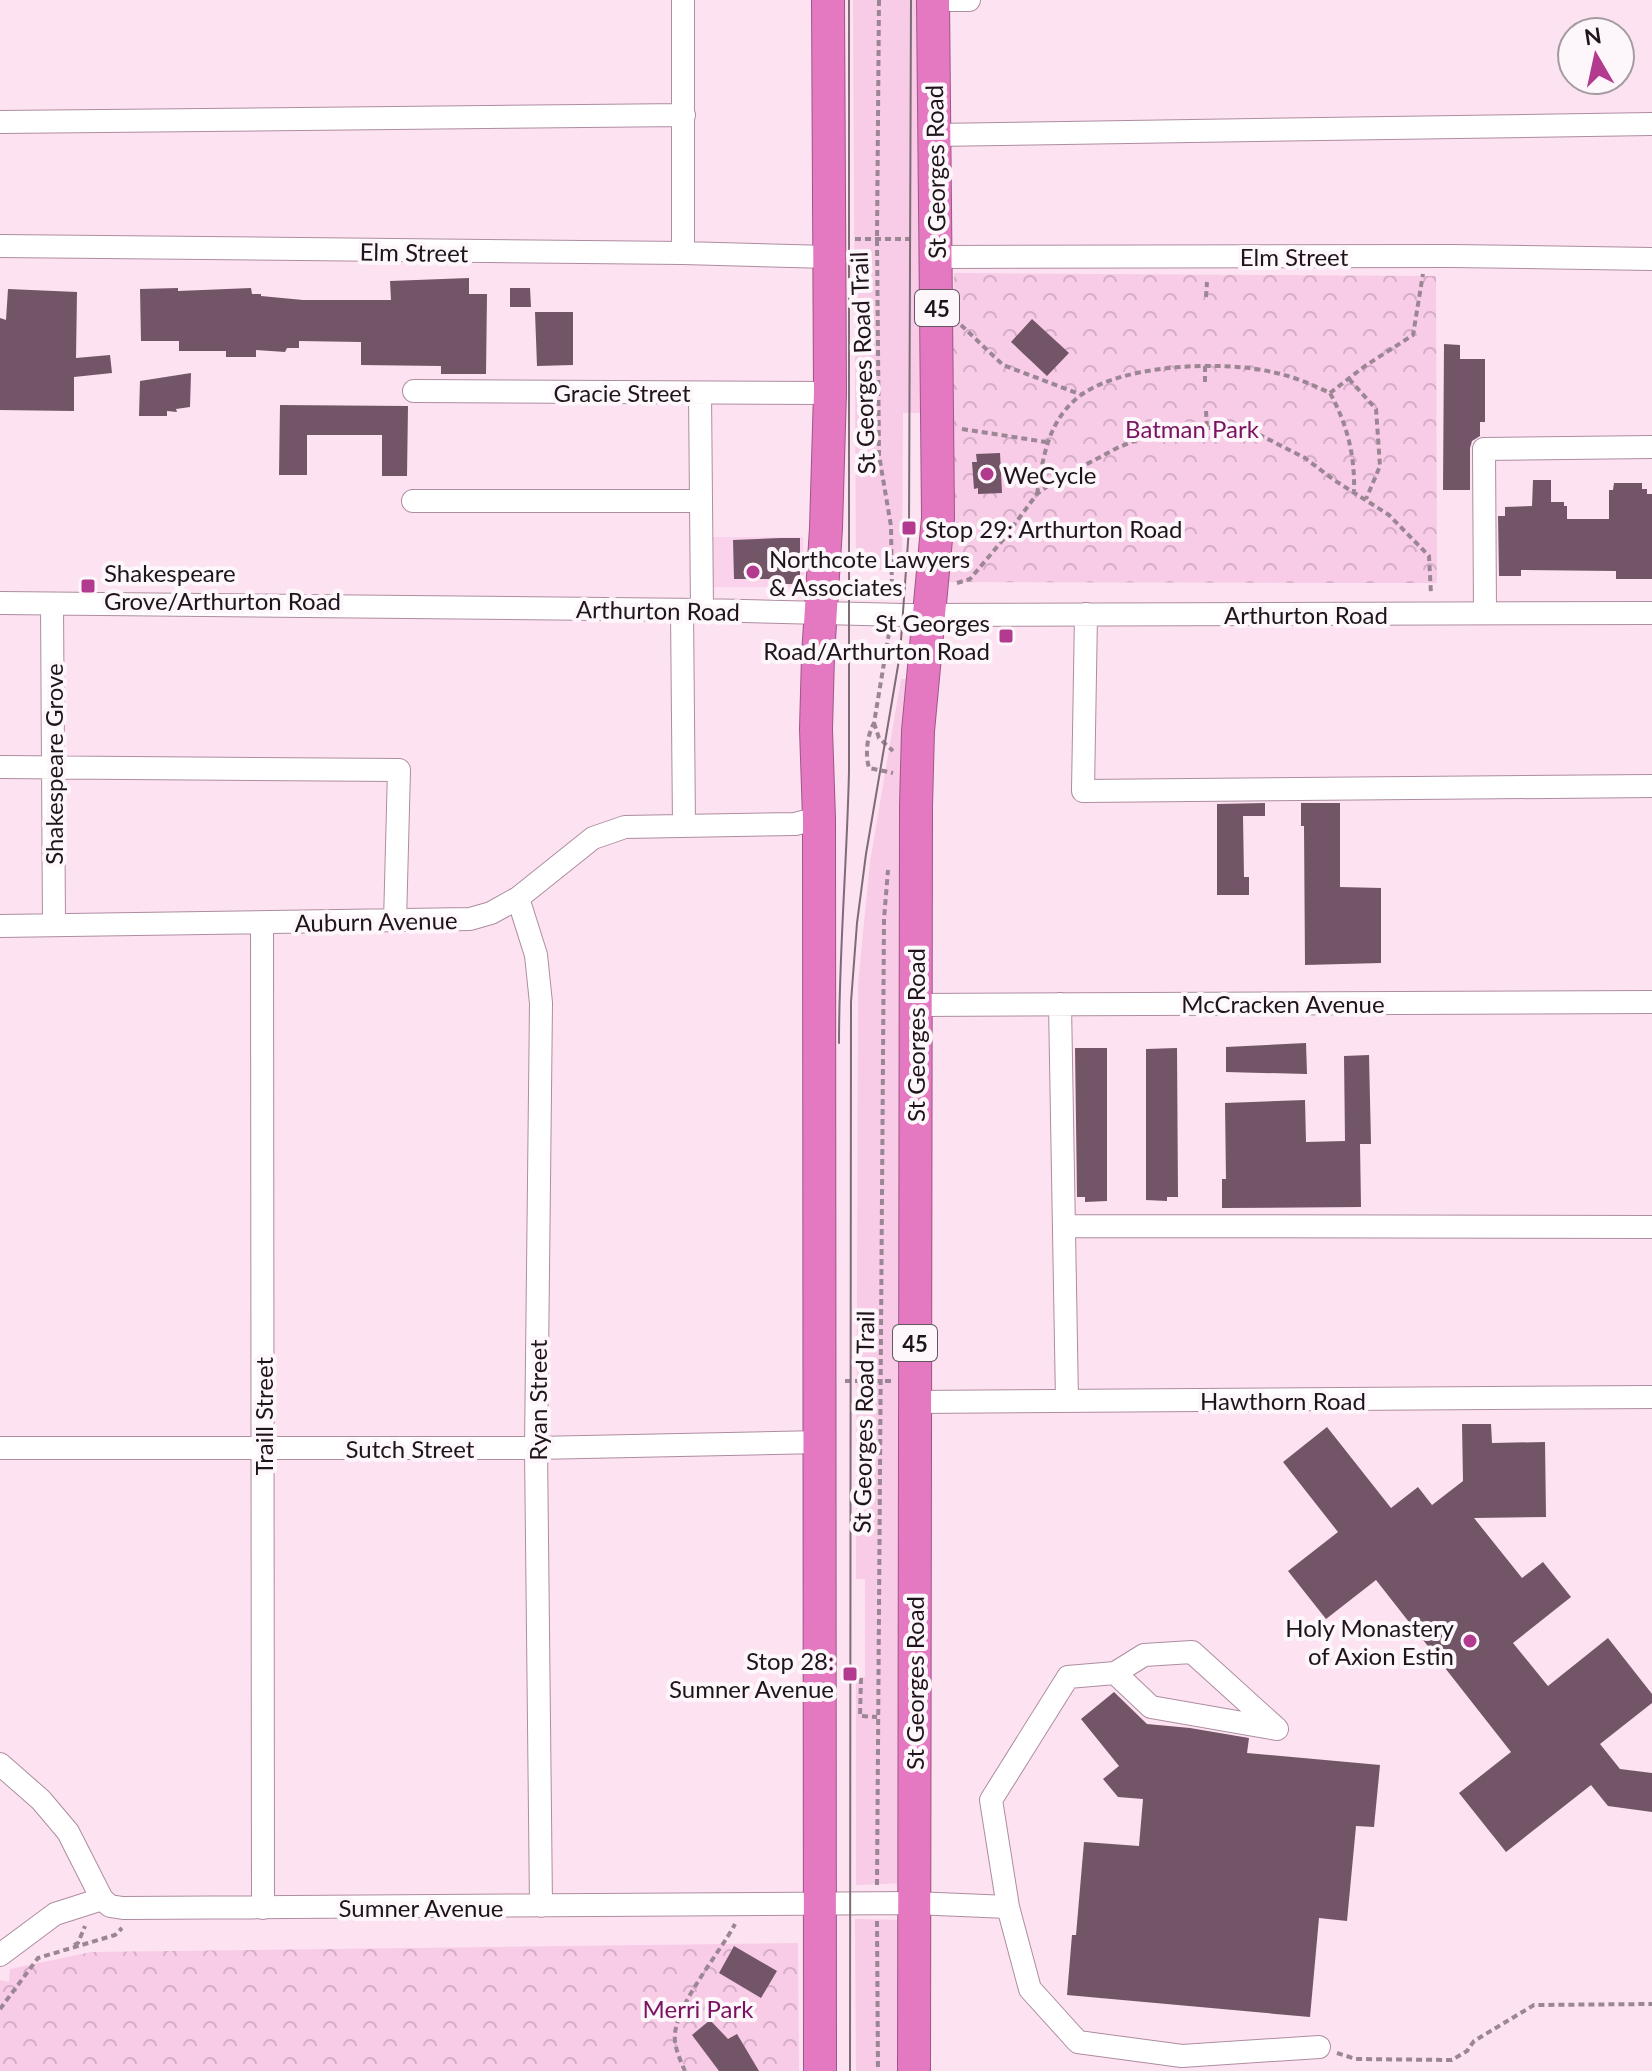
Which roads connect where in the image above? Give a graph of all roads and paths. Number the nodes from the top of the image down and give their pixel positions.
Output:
1 (683, 0) edge
2 (828, 0) edge
3 (879, 0) edge
4 (933, 0) edge
5 (969, 0) edge
6 (684, 115) junction
7 (0, 122) edge
8 (1652, 124) edge
9 (934, 135) junction
10 (877, 239) junction
11 (0, 246) edge
12 (829, 248) junction
13 (935, 248) junction
14 (683, 253) junction
15 (1427, 256) junction
16 (1652, 259) edge
17 (1207, 282) dead end
18 (1206, 297) dead end
19 (956, 321) dead end
20 (1205, 365) junction
21 (1349, 379) junction
22 (1205, 382) dead end
23 (414, 391) dead end
24 (700, 393) junction
25 (830, 393) junction
26 (1330, 393) junction
27 (1082, 395) junction
28 (1206, 411) dead end
29 (957, 428) dead end
30 (1207, 428) junction
31 (1046, 442) junction
32 (1652, 447) edge
33 (1354, 491) junction
34 (1037, 494) junction
35 (1366, 499) junction
36 (413, 501) dead end
37 (701, 501) junction
38 (957, 583) dead end
39 (1431, 594) dead end
40 (0, 603) edge
41 (52, 604) junction
42 (692, 610) junction
43 (1485, 612) junction
44 (821, 613) junction
45 (1652, 613) edge
46 (1086, 614) junction
47 (891, 615) junction
48 (930, 615) junction
49 (874, 723) junction
50 (898, 757) dead end
51 (53, 766) junction
52 (0, 767) edge
53 (898, 773) dead end
54 (1652, 786) edge
55 (819, 818) junction
56 (684, 826) junction
57 (888, 868) dead end
58 (518, 898) junction
59 (395, 922) junction
60 (262, 923) junction
61 (54, 925) junction
62 (0, 926) edge
63 (1652, 1002) edge
64 (1060, 1004) junction
65 (915, 1005) junction
66 (1064, 1226) junction
67 (1652, 1227) edge
68 (821, 1382) junction
69 (882, 1382) junction
70 (915, 1392) junction
71 (1652, 1397) edge
72 (1067, 1401) junction
73 (821, 1442) junction
74 (0, 1448) edge
75 (536, 1448) junction
76 (263, 1449) junction
77 (1115, 1673) junction
78 (861, 1678) dead end
79 (877, 1717) junction
80 (0, 1764) edge
81 (102, 1899) junction
82 (821, 1903) junction
83 (877, 1903) junction
84 (914, 1903) junction
85 (745, 1905) junction
86 (541, 1906) junction
87 (1008, 1907) junction
88 (123, 1908) junction
89 (263, 1908) junction
90 (0, 1955) edge
91 (1652, 2004) edge
92 (0, 2009) edge
93 (1319, 2047) joint
94 (685, 2071) edge
95 (820, 2071) edge
96 (878, 2071) edge
97 (914, 2071) edge

1 - 6 street
2 - 12 highway
3 - 10 path, St Georges Road Trail
4 - 5 street
4 - 9 highway, St Georges Road / 45
6 - 7 street
6 - 14 street
8 - 9 street
9 - 13 highway, St Georges Road / 45
10 - 12 path
10 - 13 path
10 - 47 path, St Georges Road Trail
11 - 14 street, Elm Street
12 - 14 street, Elm Street
12 - 25 highway
13 - 15 street, Elm Street
13 - 48 highway, St Georges Road / 45
15 - 16 street, Elm Street
15 - 21 path
17 - 18 path
19 - 27 path
20 - 22 path
20 - 26 path
20 - 27 path
21 - 26 path
21 - 35 path
23 - 24 street, Gracie Street
24 - 25 street, Gracie Street
24 - 37 street
25 - 44 highway
26 - 33 path
27 - 31 path
28 - 30 path
29 - 31 path
30 - 33 path
30 - 34 path
31 - 34 path
32 - 43 street
33 - 35 path
34 - 38 path
35 - 39 path
36 - 37 street
37 - 42 street
40 - 41 street, Arthurton Road
41 - 42 street, Arthurton Road
41 - 51 street, Shakespeare Grove
42 - 44 street, Arthurton Road
42 - 56 street
43 - 45 street, Arthurton Road
43 - 46 street, Arthurton Road
44 - 47 street, Arthurton Road
44 - 55 highway
46 - 48 street, Arthurton Road
46 - 54 street
47 - 48 street, Arthurton Road
47 - 49 path, St Georges Road Trail
48 - 65 highway, St Georges Road / 45
49 - 50 path
49 - 53 path, St Georges Road Trail
51 - 52 street
51 - 59 street
51 - 61 street, Shakespeare Grove
55 - 56 street, Auburn Avenue
55 - 68 highway
56 - 58 street, Auburn Avenue
57 - 69 path, St Georges Road Trail
58 - 59 street, Auburn Avenue
58 - 75 street, Ryan Street
59 - 60 street, Auburn Avenue
60 - 61 street, Auburn Avenue
60 - 76 street, Traill Street
61 - 62 street, Auburn Avenue
63 - 64 street, McCracken Avenue
64 - 65 street, McCracken Avenue
64 - 66 street
65 - 70 highway, St Georges Road / 45
66 - 67 street
66 - 72 street
68 - 69 path
68 - 73 highway
69 - 70 path
69 - 79 path, St Georges Road Trail
70 - 72 street, Hawthorn Road
70 - 84 highway, St Georges Road / 45
71 - 72 street, Hawthorn Road
73 - 75 street, Sutch Street
73 - 82 highway
74 - 76 street, Sutch Street
75 - 76 street, Sutch Street
75 - 86 street, Ryan Street
76 - 89 street, Traill Street
77 - 77 street
77 - 87 street
78 - 79 path
79 - 83 path, St Georges Road Trail
80 - 81 street
81 - 88 street, Sumner Avenue
81 - 90 street
82 - 83 street, Sumner Avenue
82 - 85 street, Sumner Avenue
82 - 95 highway
83 - 84 street, Sumner Avenue
83 - 96 path, St Georges Road Trail
84 - 87 street, Sumner Avenue
84 - 97 highway, St Georges Road / 45
85 - 86 street, Sumner Avenue
85 - 94 path
86 - 89 street, Sumner Avenue
87 - 93 street
88 - 89 street, Sumner Avenue
88 - 92 path
91 - 93 path

